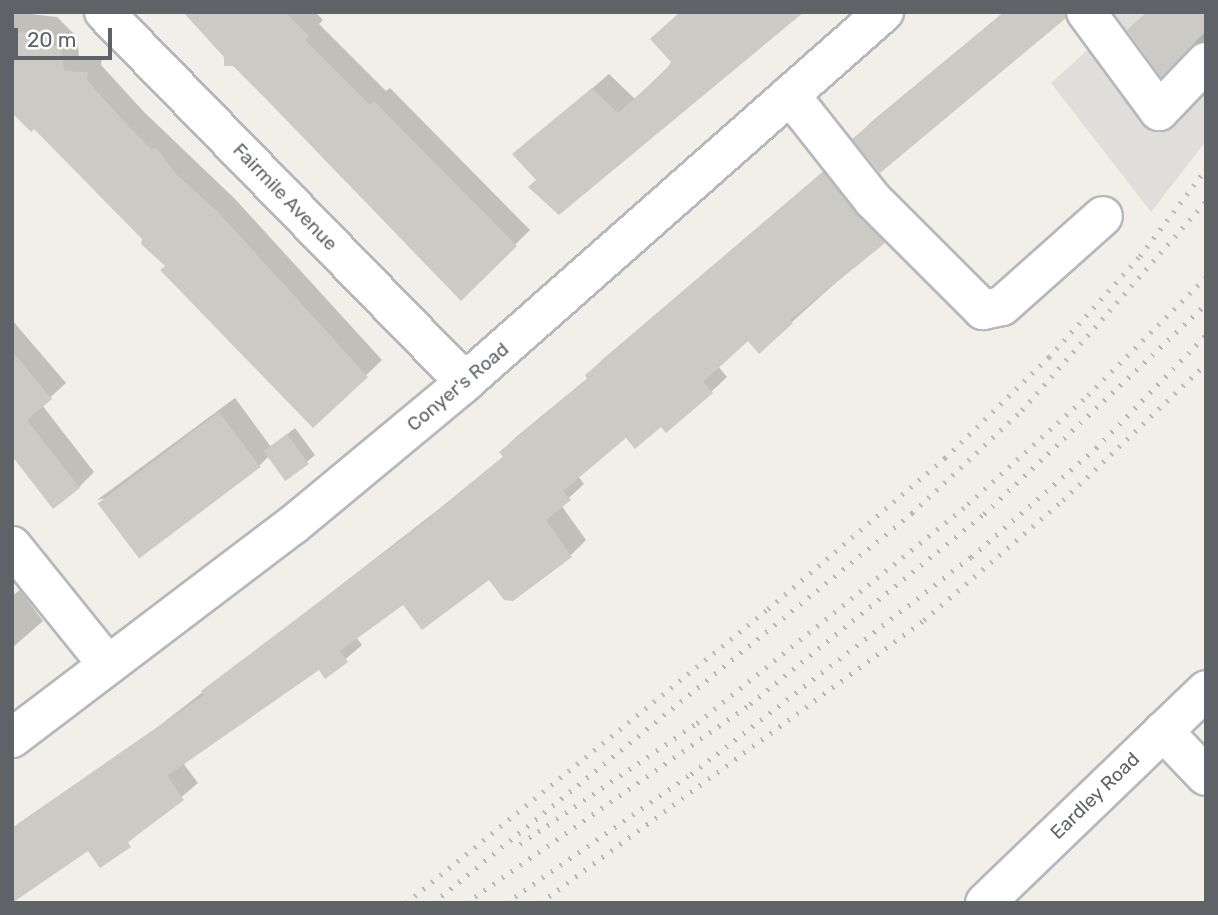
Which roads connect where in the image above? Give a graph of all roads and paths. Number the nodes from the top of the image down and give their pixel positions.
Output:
1 (104, 12) edge
2 (884, 12) edge
3 (1086, 12) edge
4 (1206, 62) edge
5 (790, 95) junction
6 (1103, 216) dead end
7 (465, 383) junction
8 (12, 546) edge
9 (108, 665) junction
10 (1206, 690) edge
11 (1163, 731) junction
12 (12, 738) edge
13 (1206, 776) edge
14 (985, 903) edge

1 - 7 street, Fairmile Avenue
2 - 5 street, Conyer's Road
3 - 4 street
5 - 6 street
5 - 7 street, Conyer's Road
7 - 9 street, Conyer's Road
8 - 9 street
9 - 12 street, Conyer's Road
10 - 11 street, Eardley Road
11 - 13 street
11 - 14 street, Eardley Road

